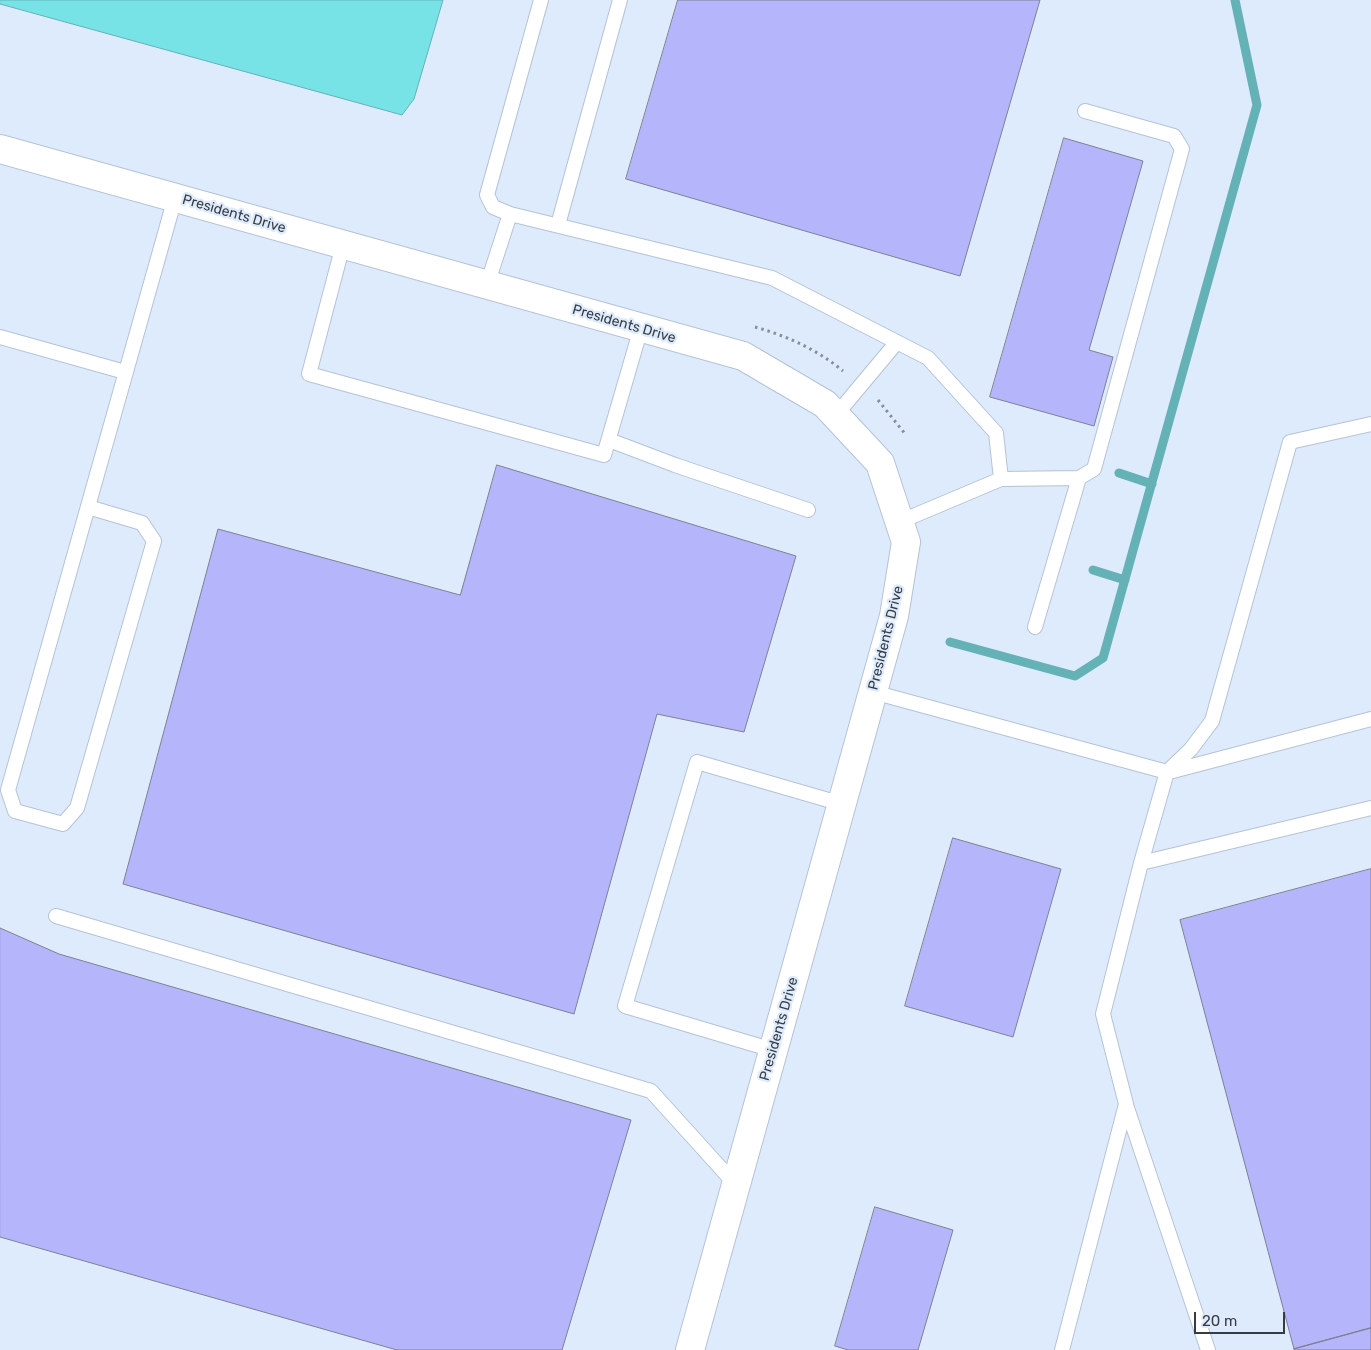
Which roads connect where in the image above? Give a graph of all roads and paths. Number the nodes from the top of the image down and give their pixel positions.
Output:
1 (540, 0) edge
2 (620, 0) edge
3 (1085, 111) dead end
4 (0, 149) edge
5 (176, 198) junction
6 (510, 214) junction
7 (558, 225) junction
8 (343, 245) junction
9 (487, 285) junction
10 (641, 328) junction
11 (0, 337) edge
12 (896, 342) junction
13 (126, 372) junction
14 (836, 415) junction
15 (1371, 424) edge
16 (609, 440) junction
17 (1079, 478) junction
18 (1001, 479) junction
19 (88, 507) junction
20 (808, 510) dead end
21 (899, 522) junction
22 (1035, 627) dead end
23 (873, 692) junction
24 (1371, 719) edge
25 (1167, 772) junction
26 (842, 804) junction
27 (1371, 808) edge
28 (1141, 863) junction
29 (56, 916) dead end
30 (774, 1050) junction
31 (1126, 1104) junction
32 (736, 1185) junction
33 (690, 1350) edge
34 (1062, 1350) edge
35 (1208, 1350) edge

1 - 6 lane
2 - 7 lane
3 - 17 lane
4 - 5 street, Presidents Drive
5 - 8 street, Presidents Drive
5 - 13 lane
6 - 7 lane
6 - 9 lane
7 - 12 lane
8 - 9 street, Presidents Drive
8 - 16 lane
9 - 10 street, Presidents Drive
10 - 14 street, Presidents Drive
10 - 16 lane
11 - 13 lane
12 - 14 lane
12 - 18 lane
13 - 19 lane
14 - 21 street, Presidents Drive
15 - 25 lane
16 - 20 lane
17 - 18 lane
17 - 22 lane
18 - 21 lane
19 - 19 lane
21 - 23 street, Presidents Drive
23 - 25 lane
23 - 26 street, Presidents Drive
24 - 25 lane
25 - 28 lane
26 - 30 street, Presidents Drive
26 - 30 lane
27 - 28 lane
28 - 31 lane
29 - 32 lane
30 - 32 street, Presidents Drive
31 - 34 lane
31 - 35 lane
32 - 33 street, Presidents Drive

